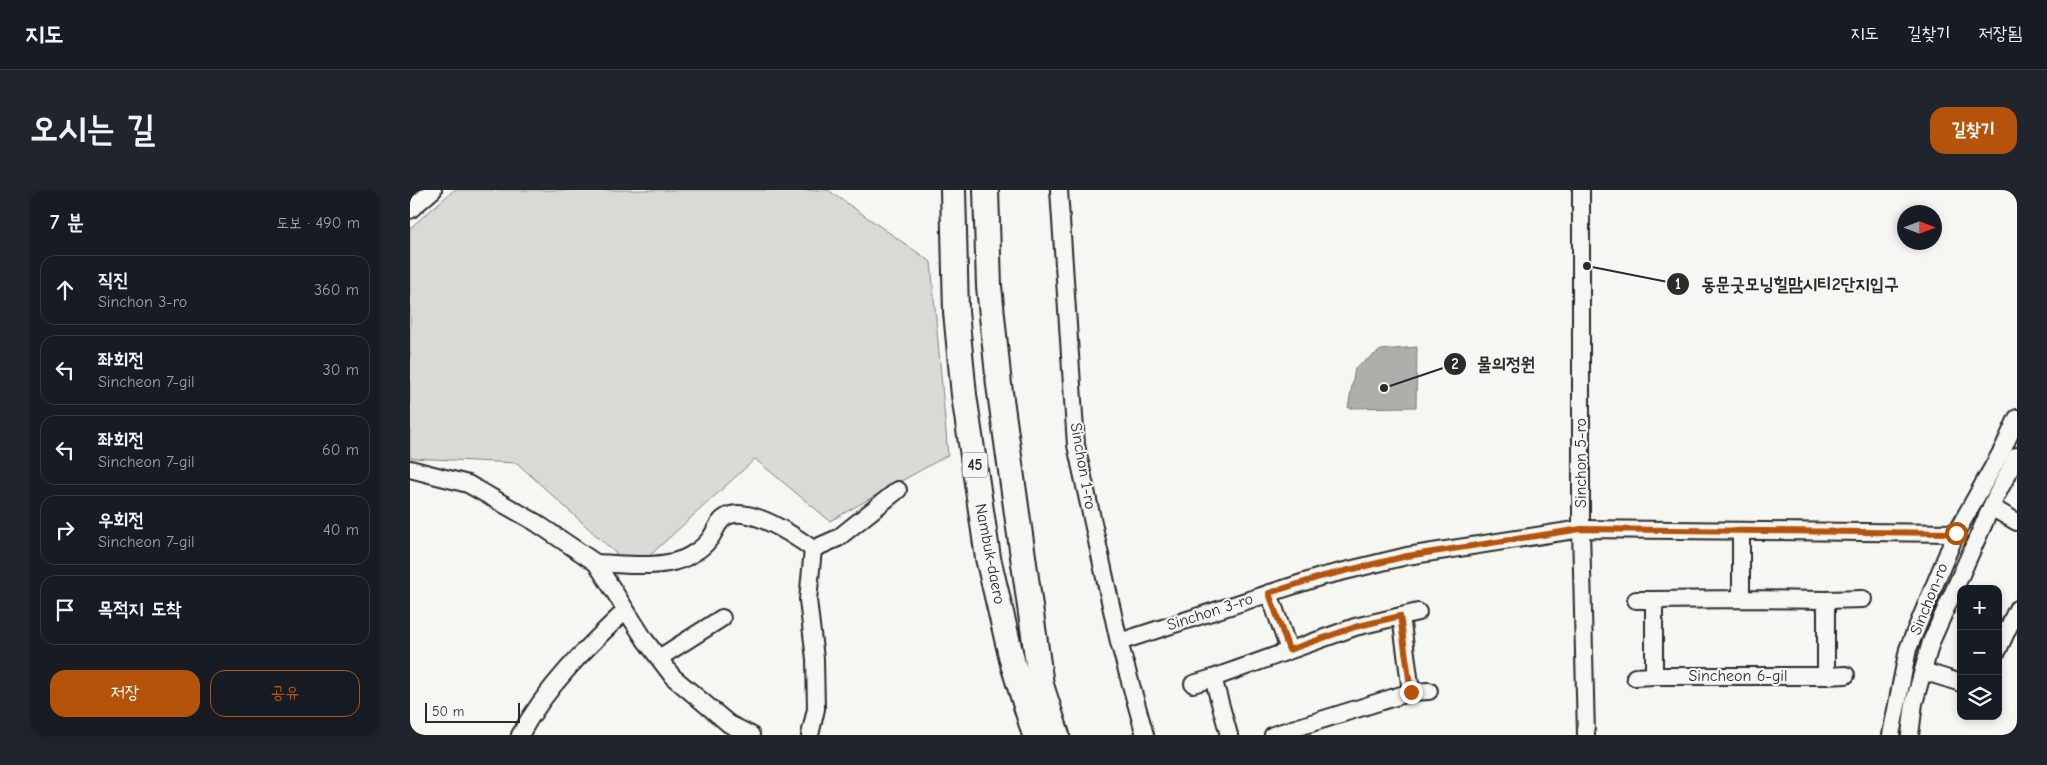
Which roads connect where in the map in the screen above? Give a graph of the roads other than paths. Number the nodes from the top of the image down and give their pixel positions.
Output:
1 (433, 190) edge
2 (953, 190) edge
3 (986, 190) edge
4 (1060, 190) edge
5 (1581, 190) edge
6 (410, 210) edge
7 (2017, 418) edge
8 (2017, 456) edge
9 (410, 468) edge
10 (898, 490) dead end
11 (1991, 508) junction
12 (2017, 522) edge
13 (1581, 529) junction
14 (1741, 531) junction
15 (1956, 533) junction
16 (813, 549) junction
17 (596, 563) junction
18 (1269, 593) junction
19 (1741, 598) junction
20 (1863, 599) dead end
21 (1636, 600) dead end
22 (1654, 600) junction
23 (1826, 600) junction
24 (2017, 609) edge
25 (625, 611) junction
26 (1418, 612) dead end
27 (1400, 616) junction
28 (722, 618) dead end
29 (2002, 641) edge
30 (1120, 642) junction
31 (1289, 650) junction
32 (659, 658) junction
33 (1923, 671) junction
34 (1846, 675) dead end
35 (1654, 676) junction
36 (1826, 676) junction
37 (1635, 677) dead end
38 (1212, 678) junction
39 (1957, 682) edge
40 (1193, 684) dead end
41 (1429, 691) dead end
42 (1411, 692) junction
43 (520, 735) edge
44 (751, 735) edge
45 (810, 735) edge
46 (1035, 735) edge
47 (1057, 735) edge
48 (1145, 735) edge
49 (1229, 735) edge
50 (1273, 735) edge
51 (1586, 735) edge
52 (1891, 735) edge
53 (1910, 735) edge

1 - 6 street
2 - 46 highway, Nambuk-daero / 45
3 - 47 highway, Nambuk-daero / 45
4 - 30 street, Sinchon 1-ro
5 - 13 street, Sinchon 5-ro
7 - 15 street, Sinchon-ro
8 - 11 street, Sinchon-ro
9 - 17 street
10 - 16 street
11 - 12 street
11 - 33 street, Sinchon-ro
13 - 14 street, Sinchon 3-ro
13 - 18 street, Sinchon 3-ro
13 - 51 street, Sinchon 5-ro
14 - 15 street, Sinchon 3-ro
14 - 19 street
15 - 52 street, Sinchon-ro
16 - 17 street
16 - 45 street
17 - 25 street
18 - 30 street, Sinchon 3-ro
18 - 31 street
19 - 22 street
19 - 23 street
20 - 23 street
21 - 22 street
22 - 35 street
23 - 36 street
24 - 29 street
25 - 32 street
25 - 43 street
26 - 27 street
27 - 31 street
27 - 42 street
28 - 32 street
30 - 48 street, Sinchon 1-ro
31 - 38 street
32 - 44 street
33 - 39 street
33 - 53 street, Sinchon-ro
34 - 36 street, Sincheon 6-gil
35 - 36 street, Sincheon 6-gil
35 - 37 street, Sincheon 6-gil
38 - 40 street
38 - 49 street
41 - 42 street
42 - 50 street

